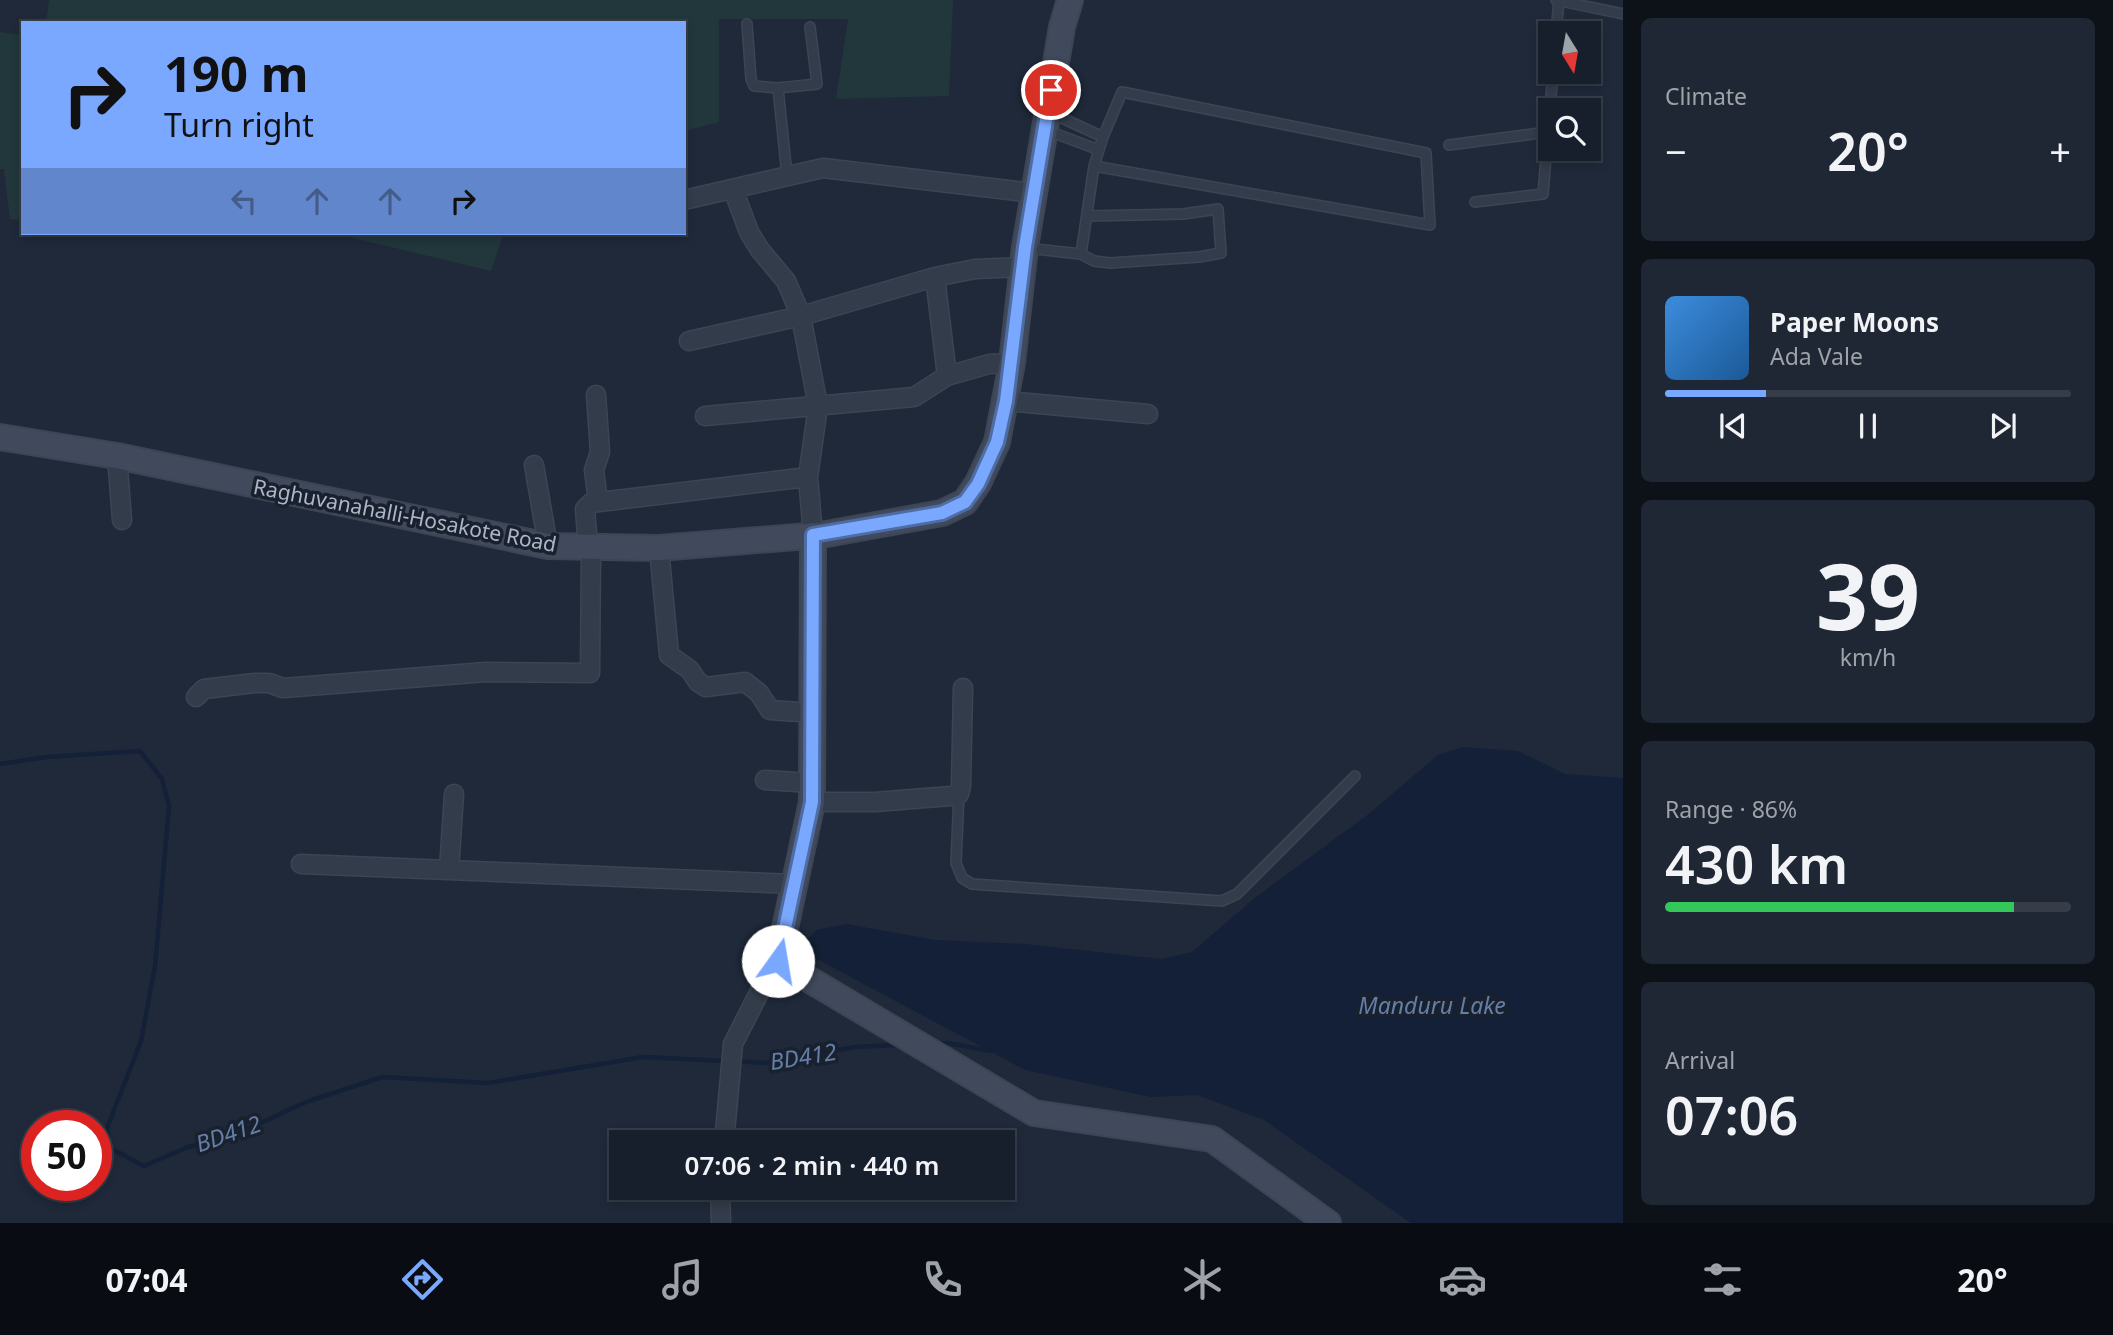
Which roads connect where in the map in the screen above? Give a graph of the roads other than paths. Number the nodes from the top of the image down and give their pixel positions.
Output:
1 (1070, 0) edge
2 (1557, 0) edge
3 (1623, 14) edge
4 (1556, 21) edge
5 (747, 24) dead end
6 (810, 27) dead end
7 (778, 88) junction
8 (1046, 121) junction
9 (1538, 133) edge
10 (1103, 137) junction
11 (1449, 145) dead end
12 (1099, 150) junction
13 (1546, 161) edge
14 (1094, 166) junction
15 (787, 176) junction
16 (733, 189) junction
17 (1034, 193) junction
18 (686, 200) edge
19 (1475, 202) dead end
20 (1087, 216) junction
21 (1081, 254) junction
22 (1024, 257) junction
23 (935, 277) junction
24 (801, 316) junction
25 (689, 341) dead end
26 (1012, 363) junction
27 (947, 376) junction
28 (596, 395) dead end
29 (1006, 401) junction
30 (818, 406) junction
31 (1149, 414) dead end
32 (705, 416) dead end
33 (0, 437) edge
34 (117, 456) junction
35 (534, 465) dead end
36 (808, 477) junction
37 (598, 502) junction
38 (122, 520) dead end
39 (813, 535) junction
40 (548, 547) junction
41 (590, 548) junction
42 (659, 548) junction
43 (963, 688) dead end
44 (196, 697) dead end
45 (810, 713) junction
46 (1355, 776) dead end
47 (765, 780) dead end
48 (812, 793) junction
49 (454, 794) dead end
50 (959, 794) junction
51 (302, 864) dead end
52 (449, 870) junction
53 (795, 884) junction
54 (778, 961) junction
55 (725, 1130) edge
56 (720, 1200) edge
57 (721, 1223) edge
58 (1328, 1223) edge

1 - 8 main road, Raghuvanahalli-Hosakote Road
2 - 3 lane
2 - 4 lane
5 - 7 lane
6 - 7 lane
7 - 15 lane
8 - 10 lane
8 - 12 lane
8 - 17 main road, Raghuvanahalli-Hosakote Road
9 - 11 lane
10 - 12 lane
10 - 14 lane
12 - 14 lane
13 - 19 lane
14 - 20 lane
15 - 16 street
15 - 17 street
16 - 18 street
16 - 24 street
17 - 22 main road, Raghuvanahalli-Hosakote Road
20 - 21 lane
20 - 21 lane
21 - 22 lane
22 - 23 street
22 - 26 main road, Raghuvanahalli-Hosakote Road
23 - 24 street
23 - 27 street
24 - 25 street
24 - 30 street
26 - 27 street
26 - 29 main road, Raghuvanahalli-Hosakote Road
27 - 30 street
28 - 37 street
29 - 31 street
29 - 39 main road, Raghuvanahalli-Hosakote Road
30 - 32 street
30 - 36 street
33 - 34 main road, Raghuvanahalli-Hosakote Road
34 - 38 street
34 - 40 main road, Raghuvanahalli-Hosakote Road
35 - 40 street
36 - 37 street
36 - 39 street
37 - 41 street
39 - 42 main road, Raghuvanahalli-Hosakote Road
39 - 45 main road
40 - 41 main road, Raghuvanahalli-Hosakote Road
41 - 42 main road, Raghuvanahalli-Hosakote Road
41 - 44 street
42 - 45 street
43 - 50 street
45 - 48 main road
46 - 50 lane
47 - 48 street
48 - 50 street
48 - 53 main road
49 - 52 street
51 - 52 street
52 - 53 street
53 - 54 main road
54 - 55 street
54 - 58 main road
56 - 57 street

